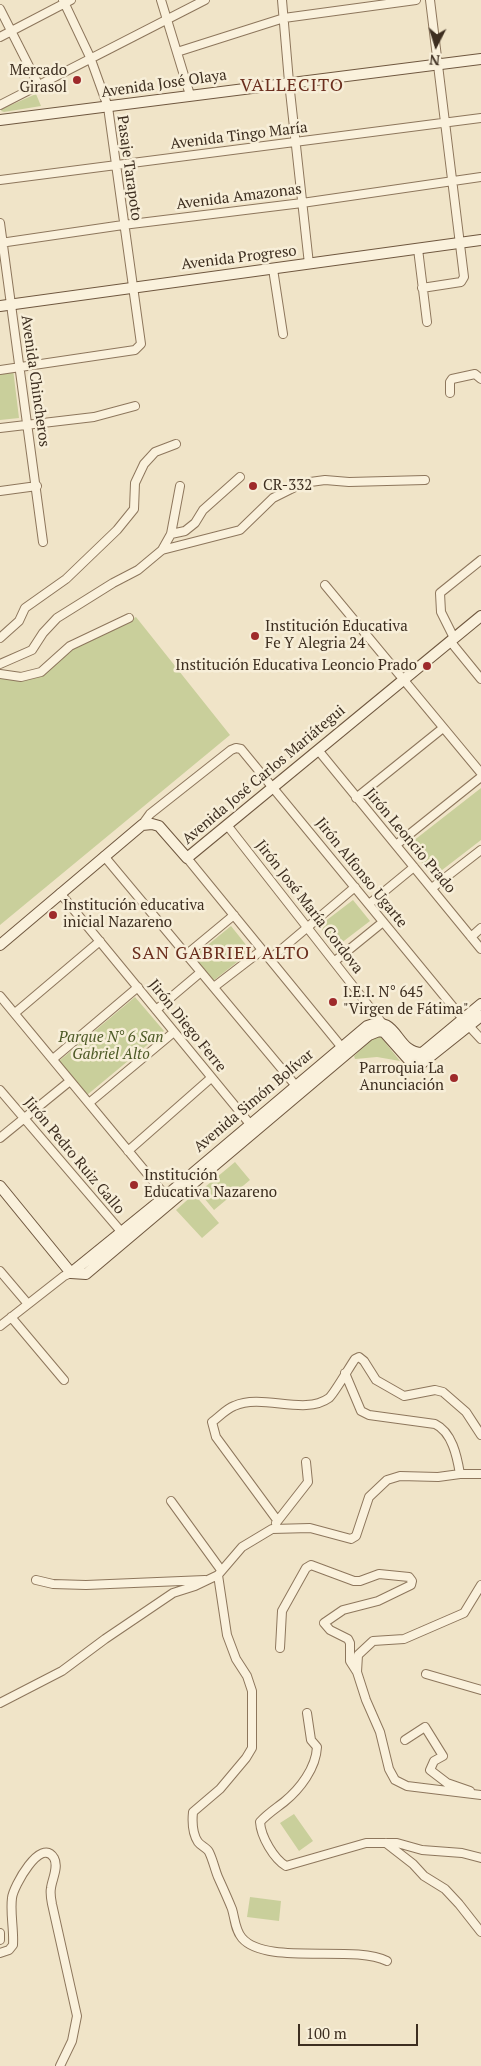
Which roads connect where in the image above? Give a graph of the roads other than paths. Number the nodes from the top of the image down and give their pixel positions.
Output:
1 (161, 0) edge
2 (205, 0) edge
3 (282, 0) edge
4 (416, 0) edge
5 (430, 0) edge
6 (66, 1) edge
7 (0, 9) edge
8 (284, 18) junction
9 (168, 19) junction
10 (10, 31) junction
11 (0, 37) edge
12 (177, 52) junction
13 (90, 57) junction
14 (481, 58) edge
15 (437, 65) junction
16 (289, 82) junction
17 (38, 84) junction
18 (190, 95) junction
19 (0, 105) edge
20 (108, 107) junction
21 (481, 118) edge
22 (0, 120) edge
23 (445, 122) junction
24 (296, 142) junction
25 (115, 166) junction
26 (481, 177) edge
27 (0, 180) edge
28 (453, 181) junction
29 (302, 204) junction
30 (0, 223) edge
31 (123, 225) junction
32 (481, 240) edge
33 (1, 243) edge
34 (460, 243) junction
35 (418, 249) junction
36 (309, 264) junction
37 (273, 269) junction
38 (132, 287) junction
39 (422, 288) junction
40 (11, 304) junction
41 (0, 306) edge
42 (427, 322) dead end
43 (283, 334) dead end
44 (20, 367) junction
45 (0, 370) edge
46 (481, 379) edge
47 (450, 393) dead end
48 (135, 406) dead end
49 (27, 425) junction
50 (0, 428) edge
51 (176, 444) dead end
52 (240, 476) dead end
53 (425, 480) dead end
54 (37, 486) junction
55 (180, 486) dead end
56 (0, 491) edge
57 (171, 534) junction
58 (43, 542) dead end
59 (162, 550) junction
60 (480, 562) edge
61 (325, 585) dead end
62 (481, 616) edge
63 (129, 618) dead end
64 (0, 638) edge
65 (452, 640) junction
66 (0, 664) edge
67 (0, 674) edge
68 (481, 679) edge
69 (402, 680) junction
70 (443, 728) junction
71 (318, 750) junction
72 (481, 773) edge
73 (481, 777) edge
74 (273, 786) junction
75 (356, 798) junction
76 (142, 825) junction
77 (227, 825) junction
78 (396, 845) junction
79 (481, 850) edge
80 (104, 856) junction
81 (187, 858) junction
82 (414, 867) junction
83 (355, 887) junction
84 (432, 888) junction
85 (60, 893) junction
86 (369, 904) junction
87 (234, 916) junction
88 (383, 922) junction
89 (307, 926) junction
90 (481, 928) edge
91 (471, 937) junction
92 (100, 940) junction
93 (0, 945) edge
94 (481, 949) edge
95 (262, 950) junction
96 (187, 954) junction
97 (270, 959) junction
98 (334, 961) junction
99 (201, 972) junction
100 (138, 987) junction
101 (214, 987) junction
102 (0, 996) edge
103 (481, 1004) edge
104 (156, 1010) junction
105 (15, 1013) junction
106 (481, 1016) edge
107 (466, 1022) junction
108 (383, 1027) junction
109 (174, 1032) junction
110 (481, 1039) edge
111 (344, 1050) junction
112 (53, 1059) junction
113 (212, 1078) junction
114 (70, 1081) junction
115 (296, 1086) junction
116 (0, 1090) edge
117 (89, 1103) junction
118 (24, 1119) junction
119 (253, 1127) junction
120 (0, 1138) edge
121 (128, 1151) junction
122 (0, 1186) edge
123 (168, 1199) junction
124 (124, 1236) junction
125 (0, 1271) edge
126 (71, 1273) junction
127 (28, 1304) junction
128 (11, 1317) junction
129 (0, 1326) edge
130 (345, 1373) junction
131 (64, 1380) dead end
132 (481, 1435) edge
133 (306, 1462) dead end
134 (460, 1474) junction
135 (481, 1474) edge
136 (171, 1501) dead end
137 (278, 1520) junction
138 (272, 1529) junction
139 (219, 1572) junction
140 (36, 1580) dead end
141 (210, 1580) junction
142 (481, 1585) edge
143 (280, 1648) dead end
144 (357, 1672) junction
145 (426, 1674) dead end
146 (481, 1690) edge
147 (0, 1703) edge
148 (307, 1713) dead end
149 (405, 1740) dead end
150 (481, 1795) edge
151 (386, 1843) junction
152 (481, 1858) edge
153 (481, 1932) edge
154 (0, 1933) edge
155 (0, 1940) edge
156 (0, 1953) edge
157 (387, 1961) dead end
158 (60, 2066) edge

1 - 9 street
2 - 9 street
3 - 8 street
4 - 8 street
5 - 15 street
6 - 10 street
6 - 13 street, Pasaje Tarapoto
7 - 10 street
8 - 12 street
8 - 16 street
9 - 12 street
9 - 13 street
10 - 11 street
10 - 17 street
12 - 18 street
13 - 17 street
13 - 20 street, Pasaje Tarapoto
14 - 15 street, Avenida José Olaya
15 - 16 street, Avenida José Olaya
15 - 23 street
16 - 18 street, Avenida José Olaya
16 - 24 street
17 - 19 street
18 - 20 street, Avenida José Olaya
20 - 22 street, Avenida José Olaya
20 - 25 street, Pasaje Tarapoto
21 - 23 street, Avenida Tingo María
23 - 24 street, Avenida Tingo María
23 - 28 street
24 - 25 street, Avenida Tingo María
24 - 29 street
25 - 27 street, Avenida Tingo María
25 - 31 street, Pasaje Tarapoto
26 - 28 street, Avenida Amazonas
28 - 29 street, Avenida Amazonas
28 - 34 street
29 - 31 street, Avenida Amazonas
29 - 36 street
30 - 33 street, Avenida Chincheros
31 - 33 street, Avenida Amazonas
31 - 38 street, Pasaje Tarapoto
32 - 34 street, Avenida Progreso
33 - 40 street, Avenida Chincheros
34 - 35 street, Avenida Progreso
34 - 39 street
35 - 36 street, Avenida Progreso
35 - 39 street
36 - 37 street, Avenida Progreso
37 - 38 street, Avenida Progreso
37 - 43 street
38 - 40 street, Avenida Progreso
38 - 44 street, Pasaje Tarapoto
39 - 42 street
40 - 41 street, Avenida Progreso
40 - 44 street, Avenida Chincheros
44 - 45 street
44 - 49 street, Avenida Chincheros
46 - 47 street
48 - 49 street
49 - 50 street
49 - 54 street, Avenida Chincheros
51 - 64 street
52 - 57 street
53 - 59 street
54 - 56 street
54 - 58 street, Avenida Chincheros
55 - 57 street
57 - 59 street
59 - 66 street
60 - 65 street
61 - 69 street
62 - 65 street, Avenida José Carlos Mariátegui
63 - 67 street
65 - 68 street
65 - 69 street, Avenida José Carlos Mariátegui
69 - 70 street
69 - 71 street, Avenida José Carlos Mariátegui
70 - 72 street
70 - 75 street
71 - 74 street, Avenida José Carlos Mariátegui
71 - 75 street, Jirón Leoncio Prado
73 - 78 street
74 - 76 street, Jirón Alfonso Ugarte
74 - 77 street, Avenida José Carlos Mariátegui
74 - 83 street, Jirón Alfonso Ugarte
75 - 78 street, Jirón Leoncio Prado
76 - 80 street
76 - 81 street, Avenida José Carlos Mariátegui
77 - 81 street, Avenida José Carlos Mariátegui
77 - 89 street, Jirón José María Cordova
78 - 82 street, Jirón Leoncio Prado
79 - 84 street
80 - 85 street
80 - 96 street
81 - 87 street
82 - 84 street, Jirón Leoncio Prado
82 - 86 street
83 - 86 street, Jirón Alfonso Ugarte
83 - 89 street
84 - 91 street, Jirón Leoncio Prado
85 - 92 street, Jirón Diego Ferre
85 - 93 street
86 - 88 street, Jirón Alfonso Ugarte
87 - 95 street
87 - 96 street
88 - 98 street
88 - 107 street, Jirón Alfonso Ugarte
89 - 97 street
89 - 98 street, Jirón José María Cordova
90 - 91 street
91 - 94 street, Jirón Leoncio Prado
92 - 100 street, Jirón Diego Ferre
92 - 105 street
95 - 97 street
95 - 101 street
96 - 99 street
97 - 111 street
98 - 108 street, Jirón José María Cordova
99 - 101 street
99 - 104 street
100 - 104 street, Jirón Diego Ferre
100 - 112 street
101 - 115 street
102 - 105 street
103 - 107 street
104 - 109 street, Jirón Diego Ferre
105 - 112 street
106 - 107 street
107 - 108 street
107 - 110 street, Jirón Alfonso Ugarte
108 - 111 street, Avenida Simón Bolívar
109 - 113 street, Jirón Diego Ferre
109 - 117 street
111 - 115 street, Avenida Simón Bolívar
111 - 119 street, Avenida Simón Bolívar
112 - 114 street
113 - 119 street, Jirón Diego Ferre
113 - 121 street
114 - 117 street
114 - 118 street
115 - 119 street, Avenida Simón Bolívar
116 - 118 street, Jirón Pedro Ruiz Gallo
117 - 121 street
118 - 120 street
118 - 124 street, Jirón Pedro Ruiz Gallo
119 - 123 street, Avenida Simón Bolívar
121 - 123 street
122 - 126 street
123 - 124 street, Avenida Simón Bolívar
124 - 126 street, Avenida Simón Bolívar
124 - 126 street, Avenida Simón Bolívar
125 - 127 street
126 - 127 street, Avenida Simón Bolívar
127 - 128 street, Avenida Simón Bolívar
128 - 129 street, Avenida Simón Bolívar
128 - 131 street
130 - 132 street
130 - 134 street
130 - 137 street
133 - 137 street
134 - 135 street
134 - 138 street
136 - 139 street
137 - 138 street
138 - 139 street
139 - 141 street
139 - 157 street
140 - 141 street
141 - 147 street
142 - 144 street
143 - 144 street
144 - 150 street
145 - 146 street
148 - 151 street
149 - 150 street
151 - 152 street
151 - 153 street
154 - 155 street
156 - 158 street

